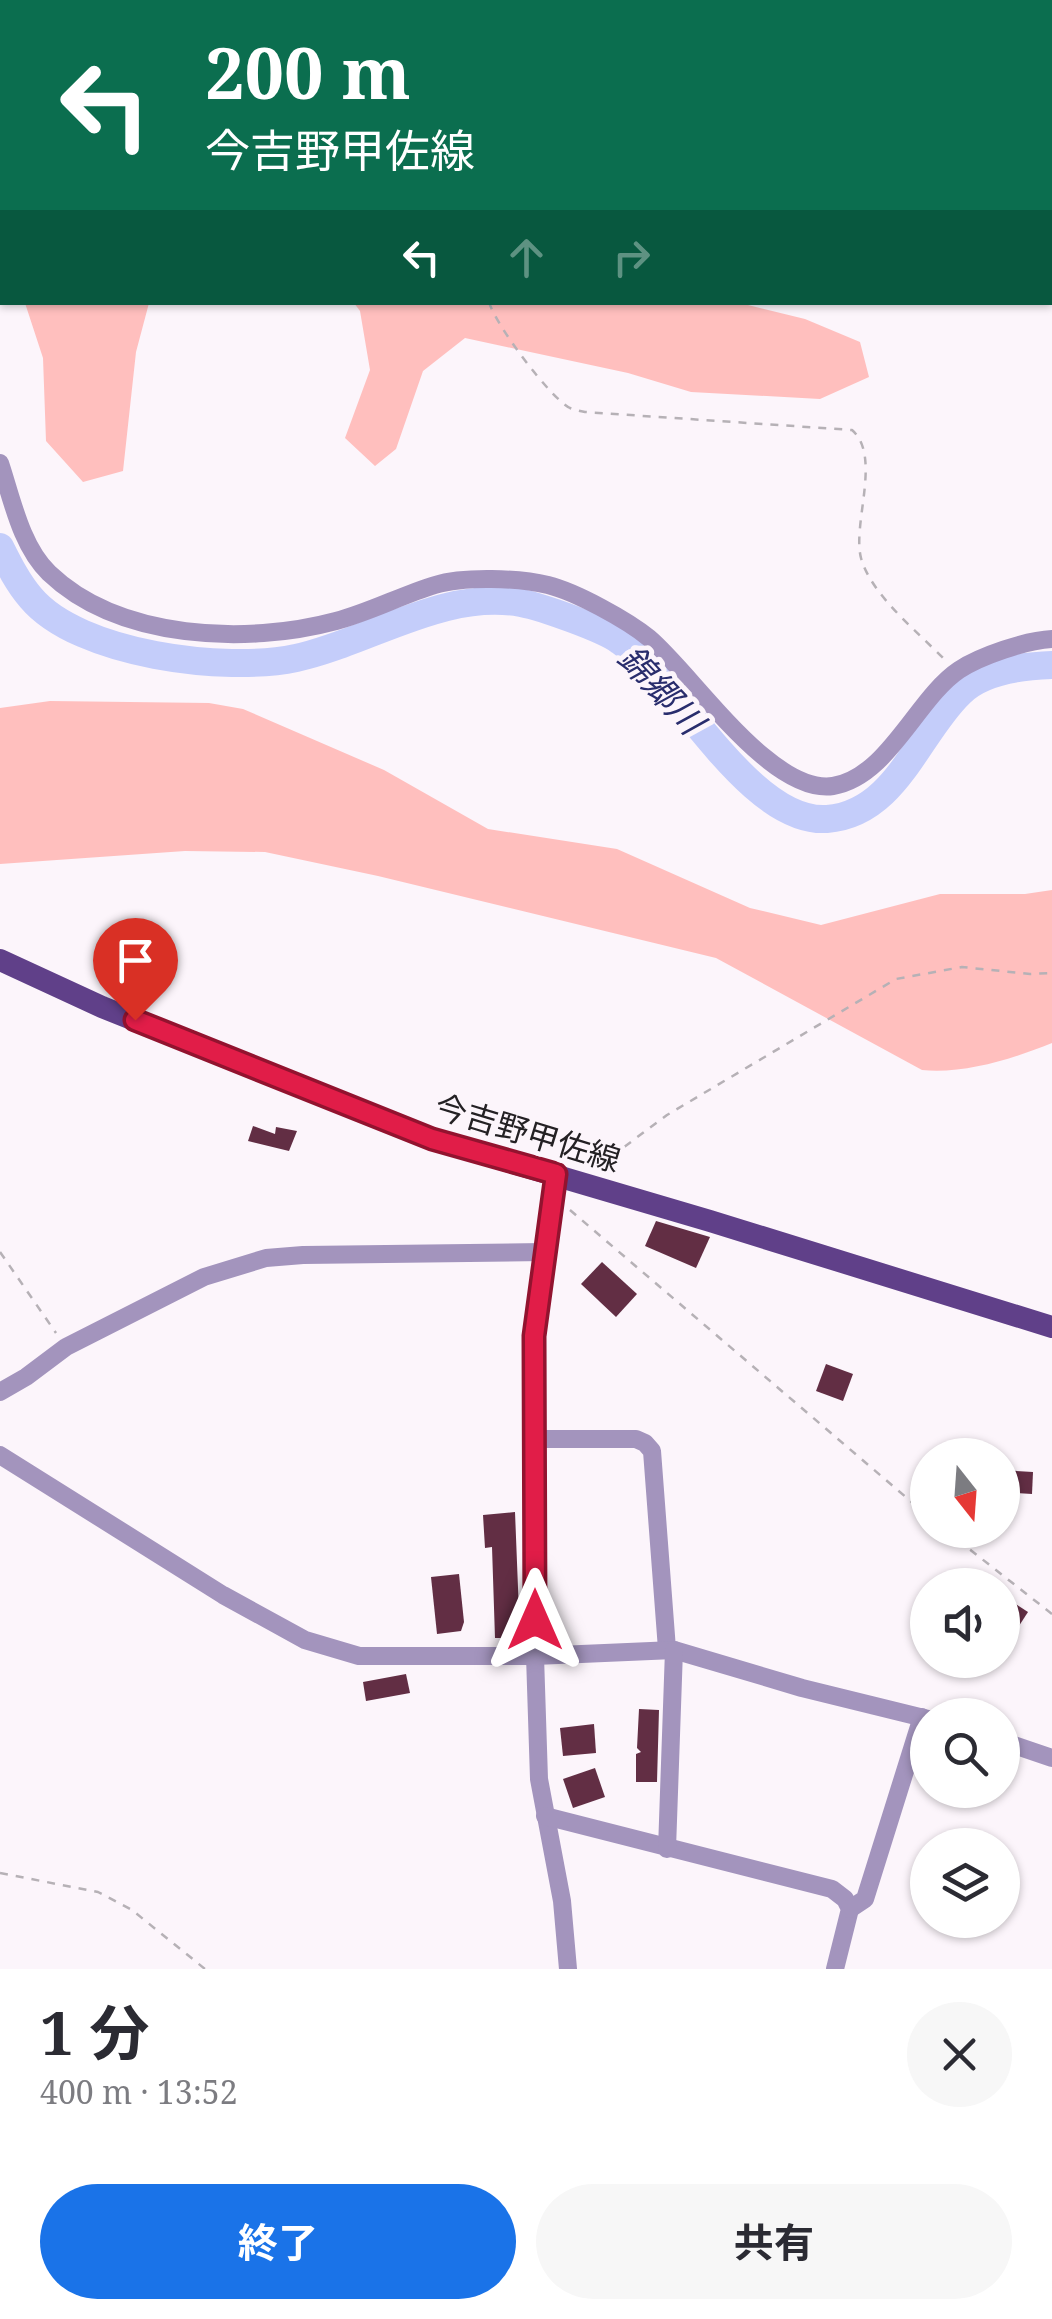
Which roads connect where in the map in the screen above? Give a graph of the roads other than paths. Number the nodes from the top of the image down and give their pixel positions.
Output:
1 (0, 463) edge
2 (1052, 639) edge
3 (0, 960) edge
4 (555, 1185) junction
5 (544, 1252) junction
6 (1052, 1328) edge
7 (0, 1392) edge
8 (534, 1440) junction
9 (0, 1455) edge
10 (671, 1649) junction
11 (535, 1656) junction
12 (910, 1714) edge
13 (1020, 1747) edge
14 (1052, 1758) edge
15 (910, 1763) edge
16 (546, 1816) junction
17 (667, 1849) junction
18 (850, 1909) junction
19 (568, 1969) edge
20 (835, 1969) edge

1 - 2 street
3 - 4 main road, 今吉野甲佐線
4 - 5 street
4 - 6 main road, 今吉野甲佐線
5 - 7 street
5 - 8 street
8 - 10 street
8 - 11 street
9 - 11 street
10 - 11 street
10 - 12 street
10 - 17 street
11 - 16 street
13 - 14 street
15 - 18 street
16 - 17 street
16 - 19 street
17 - 18 street
18 - 20 street

